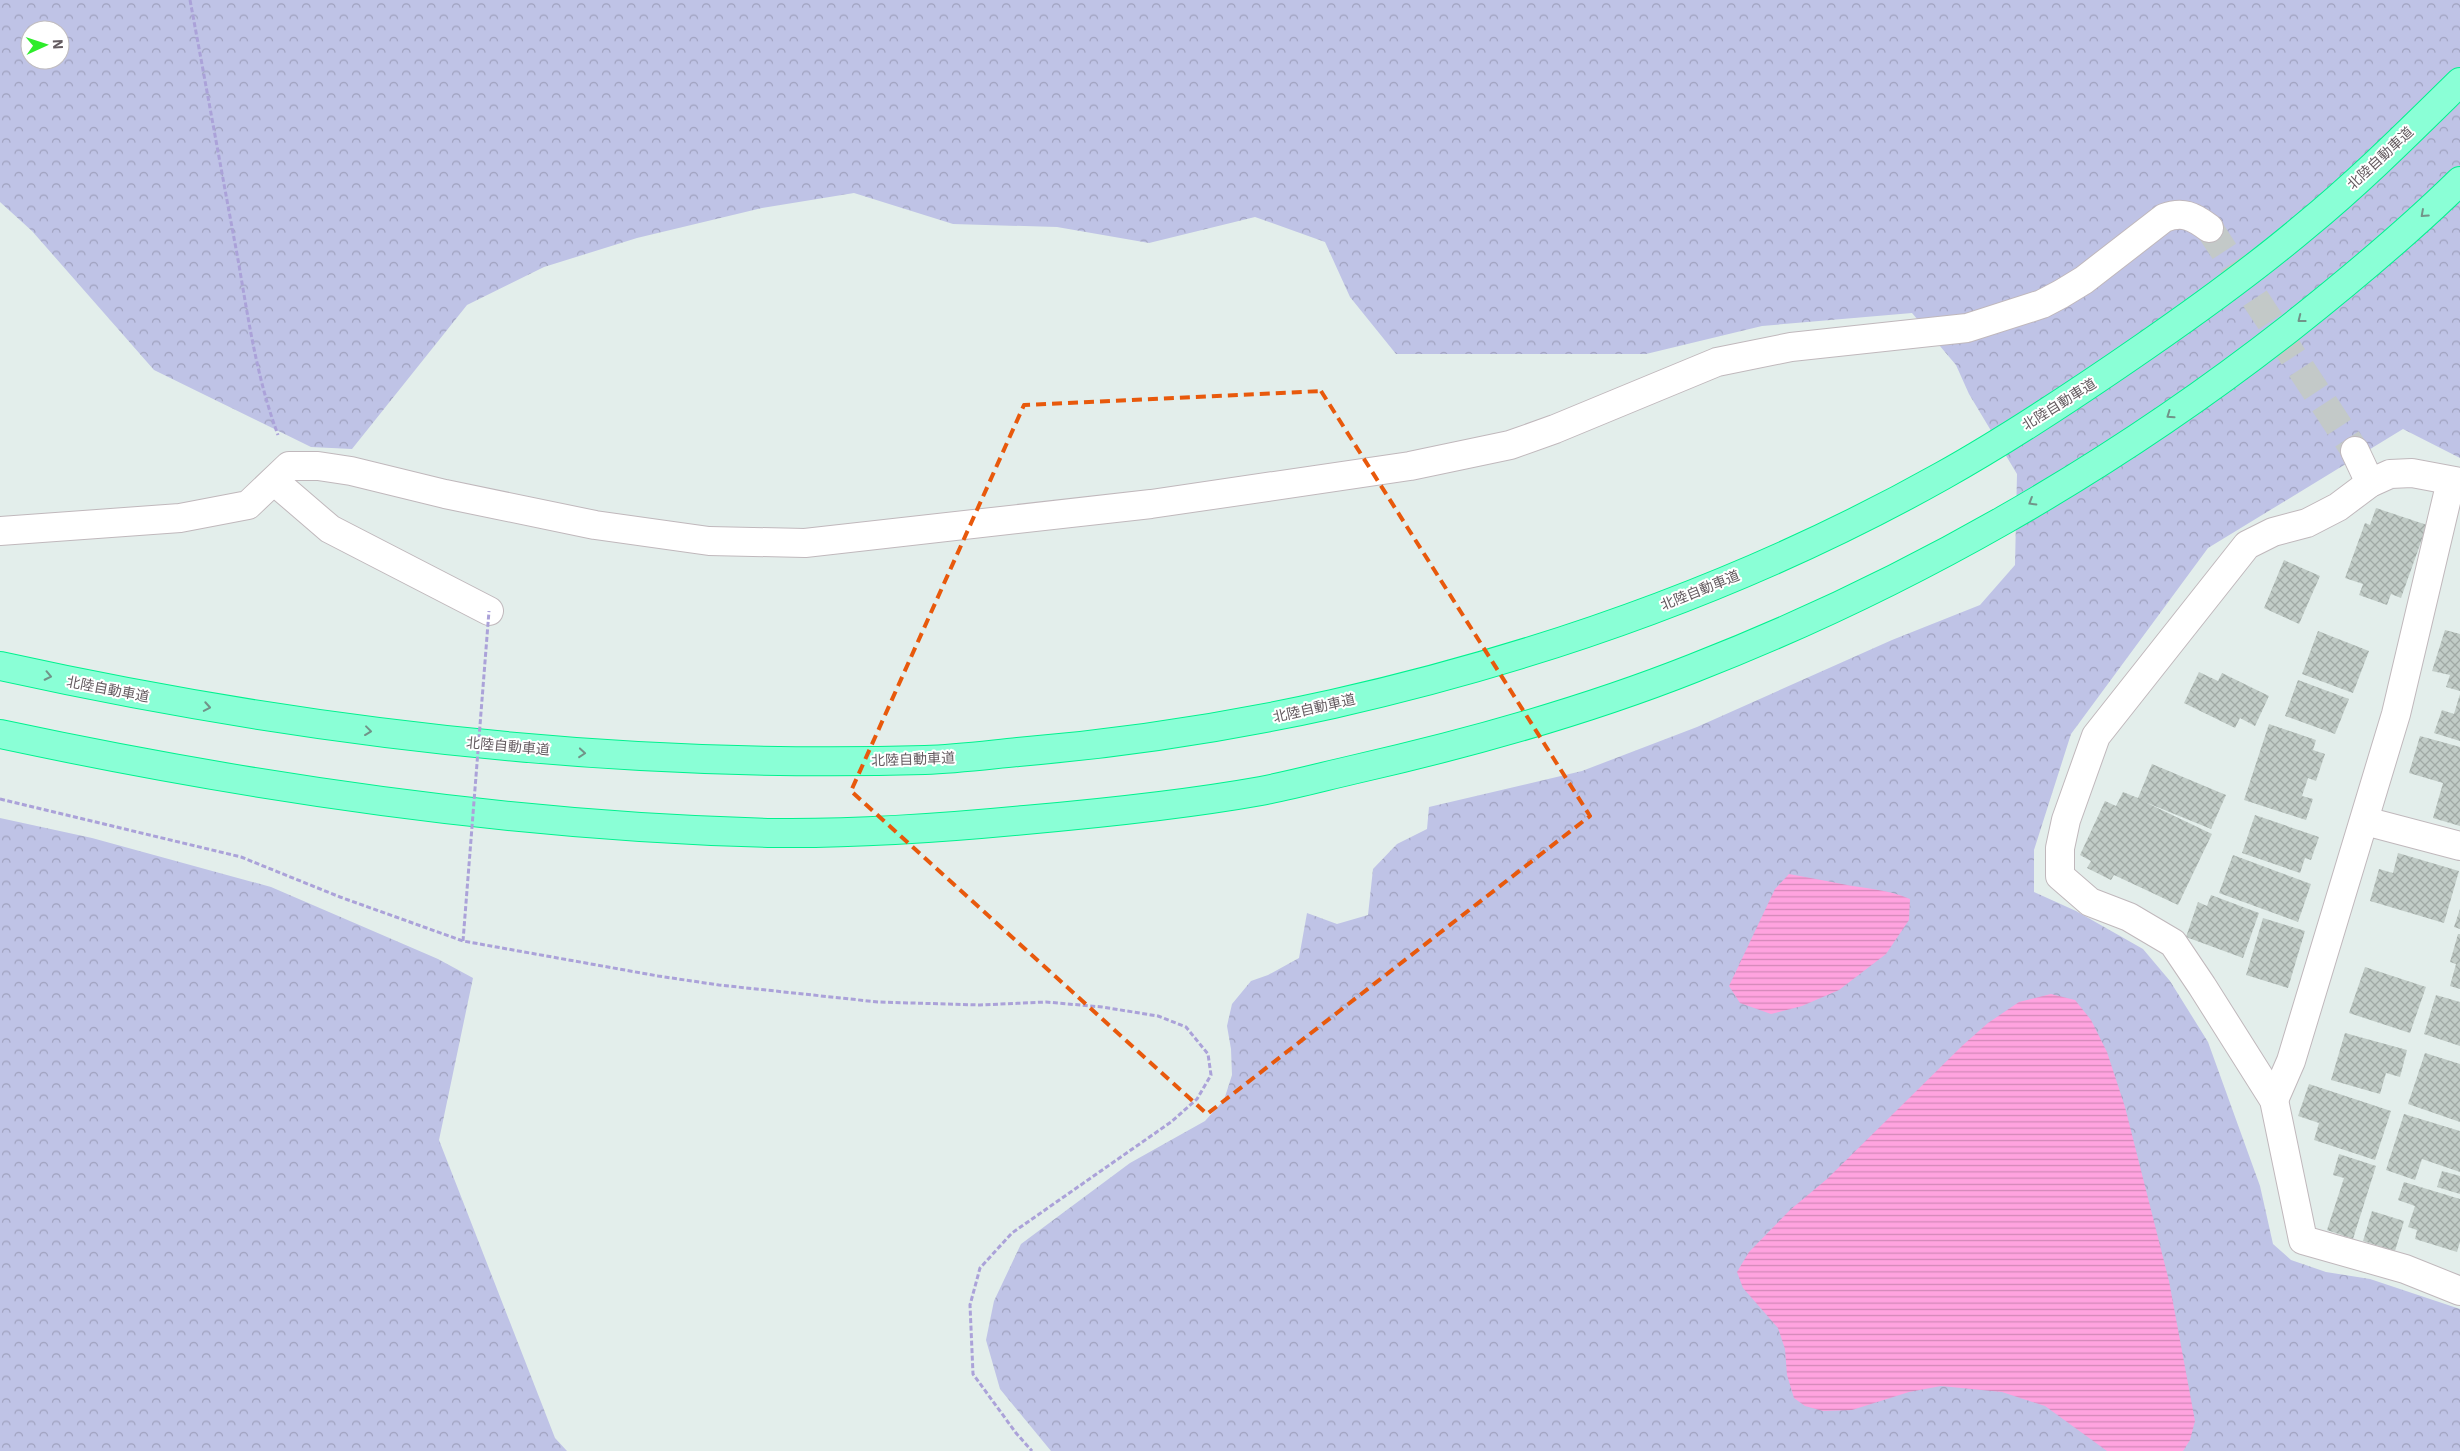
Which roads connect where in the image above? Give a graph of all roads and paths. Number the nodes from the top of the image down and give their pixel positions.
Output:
1 (190, 0) edge
2 (2460, 82) edge
3 (2460, 181) edge
4 (2209, 228) tunnel mouth
5 (2355, 451) tunnel mouth
6 (282, 473) junction
7 (2456, 482) edge
8 (2370, 483) junction
9 (0, 531) edge
10 (489, 612) joint
11 (0, 666) edge
12 (0, 734) edge
13 (0, 799) edge
14 (2365, 821) junction
15 (2460, 846) edge
16 (463, 941) junction
17 (2274, 1100) junction
18 (2460, 1290) edge
19 (1032, 1451) edge

1 - 6 path
11 -> 2 highway, 北陸自動車道
3 -> 12 highway
4 - 6 street
5 - 8 street
6 - 9 street
6 - 10 street
7 - 8 street
7 - 14 street
8 - 17 street
10 - 16 path, bridge
13 - 16 path
14 - 15 street
14 - 17 street
16 - 19 path
17 - 18 street

